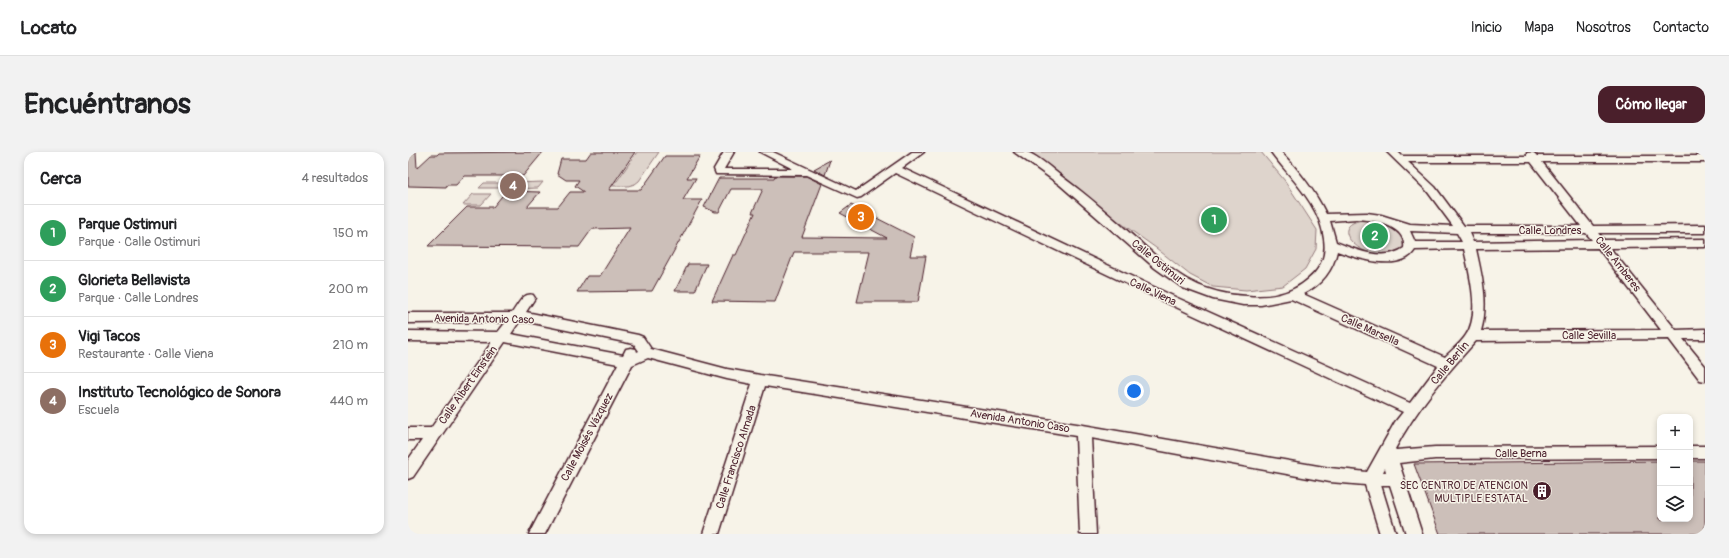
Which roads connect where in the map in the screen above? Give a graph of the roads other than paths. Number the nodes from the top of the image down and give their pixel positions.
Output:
1 (728, 152) edge
2 (765, 152) edge
3 (920, 152) edge
4 (1019, 152) edge
5 (1276, 152) edge
6 (1396, 156) edge
7 (1532, 156) edge
8 (1705, 159) edge
9 (895, 169) junction
10 (809, 172) junction
11 (1323, 218) junction
12 (1396, 225) junction
13 (1591, 229) junction
14 (1705, 229) edge
15 (1461, 230) junction
16 (1705, 243) edge
17 (1330, 244) junction
18 (1469, 244) junction
19 (1603, 244) junction
20 (1410, 246) junction
21 (1188, 286) junction
22 (1293, 295) junction
23 (529, 298) dead end
24 (1169, 299) junction
25 (516, 317) junction
26 (408, 318) edge
27 (1673, 334) junction
28 (1705, 334) edge
29 (408, 336) edge
30 (1473, 336) junction
31 (502, 337) junction
32 (638, 340) junction
33 (647, 353) junction
34 (627, 360) junction
35 (1447, 364) junction
36 (1705, 376) edge
37 (760, 380) junction
38 (1412, 410) junction
39 (1083, 431) junction
40 (408, 434) edge
41 (434, 434) junction
42 (1657, 452) edge
43 (1693, 452) edge
44 (1705, 452) edge
45 (1387, 455) junction
46 (408, 472) edge
47 (1395, 478) junction
48 (1372, 479) junction
49 (537, 534) edge
50 (711, 534) edge
51 (1088, 534) edge
52 (1388, 534) edge
53 (1414, 534) edge

1 - 10 street
2 - 10 street
3 - 9 street
4 - 21 street, Calle Ostimuri
5 - 11 street, Calle Ostimuri
6 - 7 street
6 - 15 street, Calle Berlín
7 - 8 street
7 - 13 street, Calle Amberes
9 - 10 street
9 - 24 street, Calle Viena
11 - 12 street, Calle Londres
11 - 17 street, Calle Ostimuri
12 - 15 street, Calle Londres
12 - 20 street
13 - 14 street, Calle Londres
13 - 15 street, Calle Londres
13 - 19 street, Calle Amberes
15 - 18 street, Calle Berlín
16 - 19 street, Calle Londres
17 - 20 street
17 - 22 street, Calle Ostimuri
18 - 19 street, Calle Londres
18 - 20 street, Calle Londres
18 - 30 street, Calle Berlín
19 - 27 street, Calle Amberes
21 - 22 street, Calle Ostimuri
21 - 24 street
22 - 35 street, Calle Marsella
23 - 25 street, Calle Albert Einstein
24 - 38 street, Calle Viena
25 - 26 street, Avenida Antonio Caso
25 - 31 street, Calle Albert Einstein
25 - 32 street, Avenida Antonio Caso
27 - 28 street, Calle Sevilla
27 - 30 street, Calle Sevilla
27 - 36 street, Calle Amberes
29 - 31 street, Avenida Antonio Caso
30 - 35 street, Calle Berlín
31 - 34 street, Avenida Antonio Caso
31 - 41 street, Calle Albert Einstein
32 - 33 street
32 - 34 street, Calle Moisés Vázquez
33 - 34 street, Avenida Antonio Caso
33 - 37 street, Avenida Antonio Caso
34 - 49 street, Calle Moisés Vázquez
35 - 38 street, Calle Berlín
37 - 39 street, Avenida Antonio Caso
37 - 50 street, Calle Francisco Almada
38 - 45 street, Calle Berlín
39 - 48 street, Avenida Antonio Caso
39 - 51 street
40 - 41 street
41 - 46 street, Calle Albert Einstein
42 - 45 street, Calle Berna
43 - 44 street
45 - 47 street
45 - 48 street, Calle Berlín
47 - 48 street, Avenida Antonio Caso
47 - 53 street
48 - 52 street

